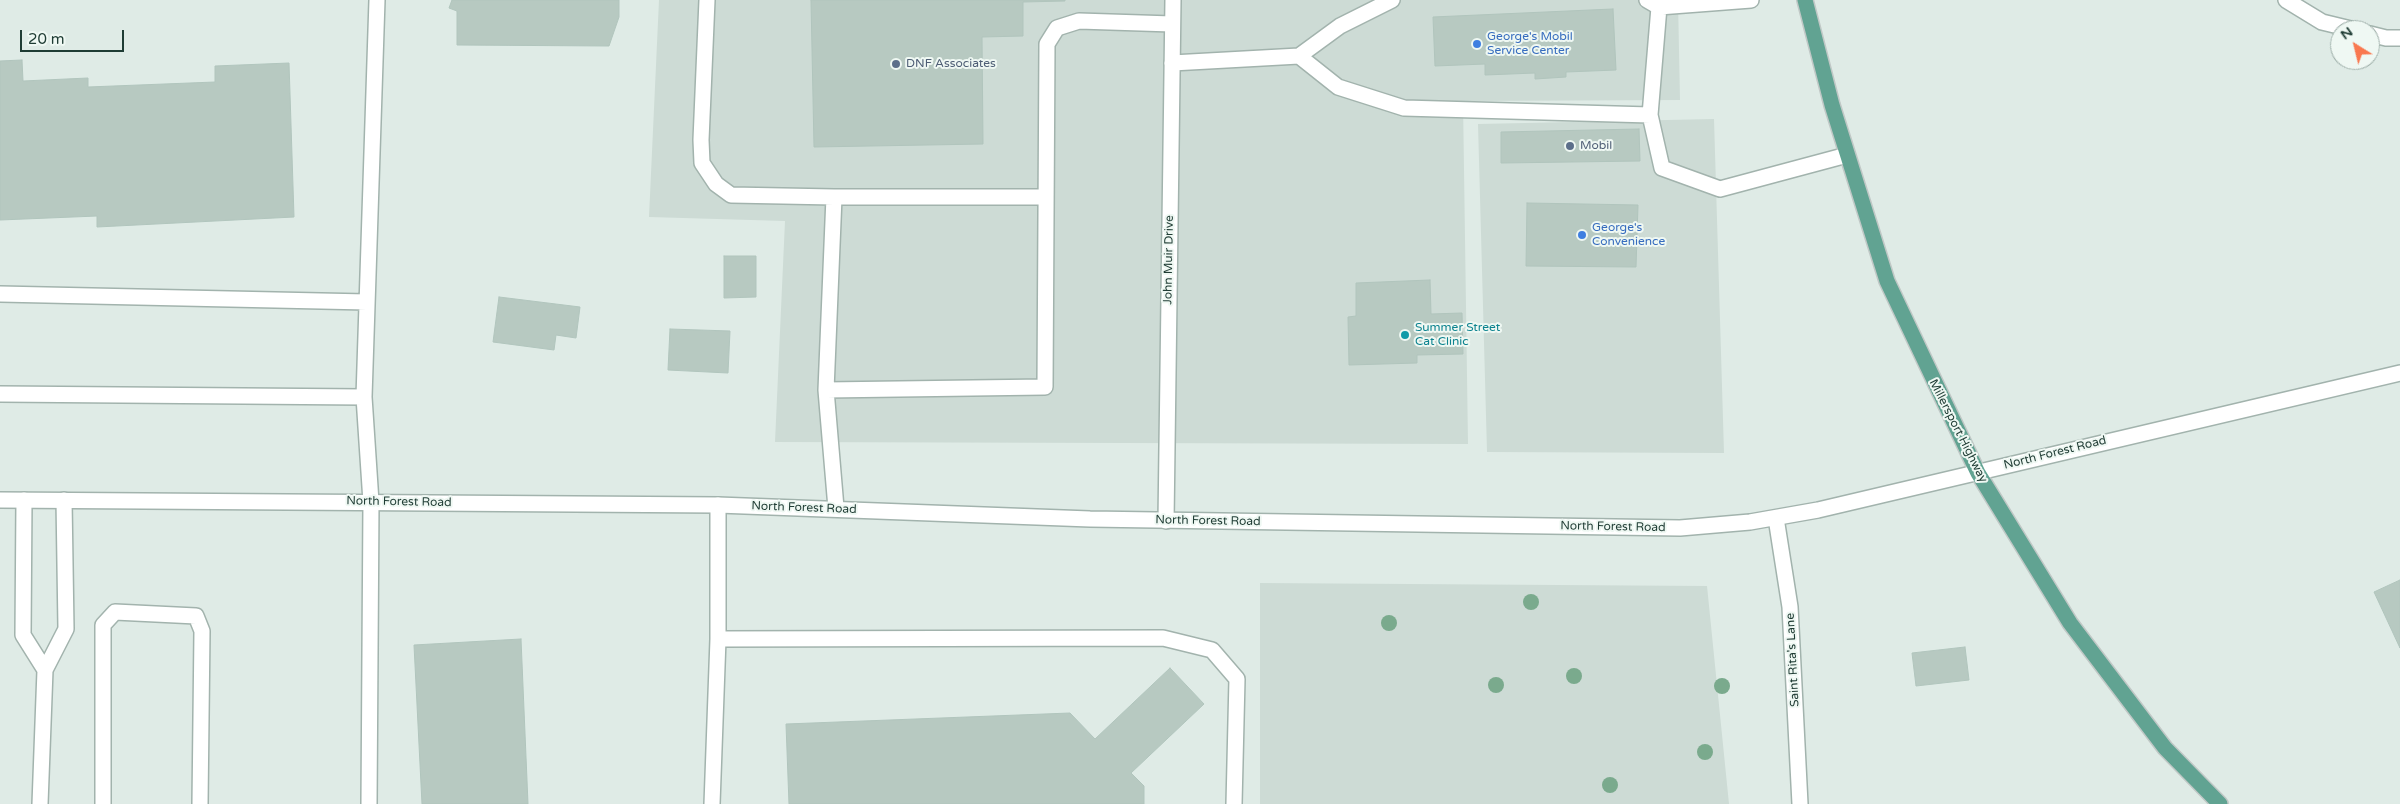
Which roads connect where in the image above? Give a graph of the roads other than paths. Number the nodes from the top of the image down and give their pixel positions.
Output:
1 (377, 0) edge
2 (707, 0) edge
3 (1173, 0) edge
4 (1392, 0) edge
5 (1752, 0) edge
6 (1805, 0) edge
7 (2286, 0) edge
8 (1653, 4) edge
9 (1172, 24) junction
10 (2330, 24) edge
11 (2380, 36) edge
12 (2400, 38) edge
13 (1299, 56) junction
14 (1172, 63) junction
15 (1650, 115) junction
16 (1847, 155) junction
17 (834, 196) junction
18 (1046, 197) junction
19 (0, 294) edge
20 (367, 302) junction
21 (2400, 373) edge
22 (826, 390) junction
23 (0, 394) edge
24 (364, 396) junction
25 (1978, 473) junction
26 (0, 500) edge
27 (24, 500) junction
28 (64, 500) junction
29 (371, 502) junction
30 (718, 505) junction
31 (836, 508) junction
32 (1776, 518) junction
33 (1166, 520) junction
34 (718, 639) junction
35 (45, 670) junction
36 (40, 804) edge
37 (103, 804) edge
38 (200, 804) edge
39 (369, 804) edge
40 (712, 804) edge
41 (1234, 804) edge
42 (1800, 804) edge
43 (2220, 804) edge

1 - 20 street
2 - 17 street
3 - 9 street, John Muir Drive
4 - 13 street
5 - 8 street
6 - 16 main road, Millersport Highway
7 - 10 street
8 - 15 street
9 - 14 street, John Muir Drive
9 - 18 street
11 - 12 street
13 - 14 street
13 - 15 street
14 - 33 street, John Muir Drive
15 - 16 street
16 - 25 main road, Millersport Highway
17 - 18 street
17 - 22 street
18 - 22 street
19 - 20 street
20 - 24 street
21 - 25 street, North Forest Road
22 - 31 street
23 - 24 street
24 - 29 street
25 - 32 street, North Forest Road
25 - 43 main road, Millersport Highway
26 - 27 street, North Forest Road
27 - 28 street, North Forest Road
27 - 35 street
28 - 29 street, North Forest Road
28 - 35 street
29 - 30 street, North Forest Road
29 - 39 street
30 - 31 street, North Forest Road
30 - 34 street
31 - 33 street, North Forest Road
32 - 33 street, North Forest Road
32 - 42 street, Saint Rita's Lane
34 - 40 street
34 - 41 street
35 - 36 street
37 - 38 street

